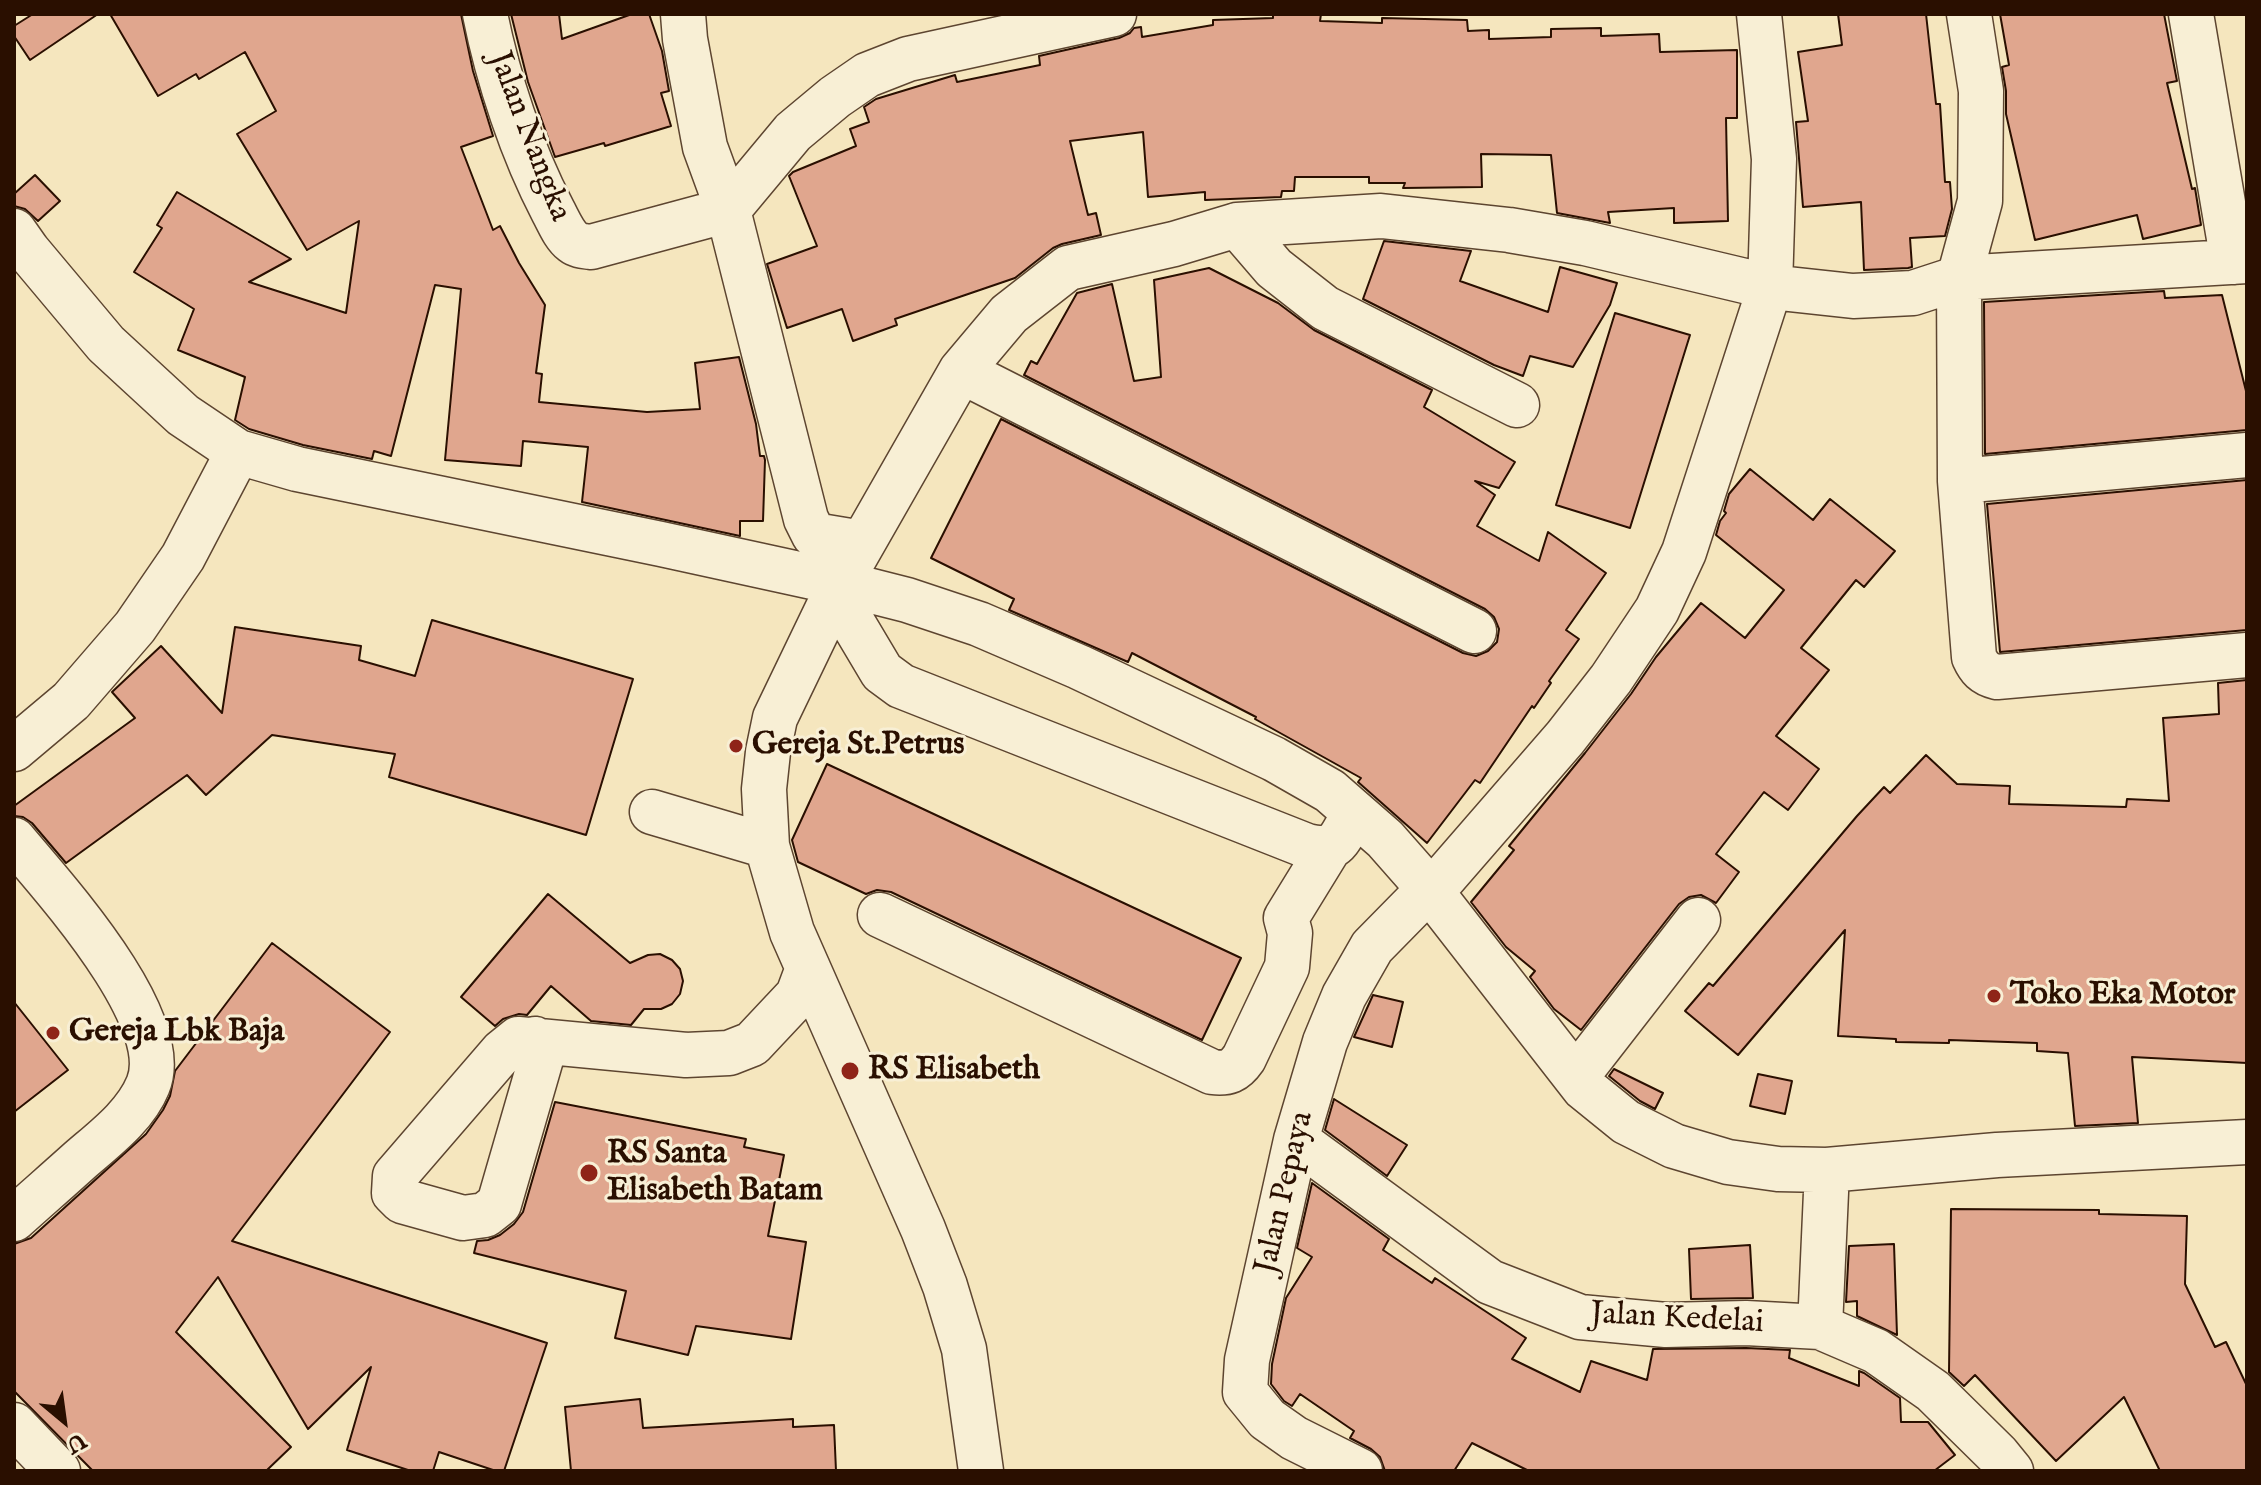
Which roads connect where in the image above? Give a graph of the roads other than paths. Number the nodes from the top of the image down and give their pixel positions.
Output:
1 (485, 14) edge
2 (683, 14) edge
3 (1114, 14) edge
4 (1759, 14) edge
5 (1969, 14) edge
6 (2191, 14) edge
7 (728, 210) junction
8 (1237, 225) junction
9 (14, 231) edge
10 (2240, 262) edge
11 (1959, 278) junction
12 (1770, 287) junction
13 (961, 371) junction
14 (1517, 405) dead end
15 (238, 452) junction
16 (2247, 455) edge
17 (1960, 481) junction
18 (862, 543) junction
19 (838, 588) junction
20 (1474, 631) dead end
21 (2247, 655) edge
22 (14, 749) edge
23 (652, 812) dead end
24 (1354, 812) junction
25 (14, 840) edge
26 (767, 846) junction
27 (1329, 848) junction
28 (1429, 889) junction
29 (880, 915) dead end
30 (1698, 920) dead end
31 (808, 968) junction
32 (535, 1039) dead end
33 (1576, 1077) junction
34 (1296, 1140) junction
35 (2247, 1142) edge
36 (1827, 1170) junction
37 (14, 1219) edge
38 (1820, 1327) junction
39 (14, 1425) edge
40 (58, 1471) edge
41 (981, 1471) edge
42 (1360, 1471) edge
43 (2011, 1471) edge

1 - 7 street, Jalan Nangka
2 - 7 street
3 - 7 street
4 - 12 street, Jalan Pepaya
5 - 11 street
6 - 10 street
7 - 18 street
8 - 12 street
8 - 13 street
8 - 14 street
9 - 15 street
10 - 11 street
11 - 12 street
11 - 17 street
12 - 28 street, Jalan Pepaya
13 - 18 street
13 - 20 street
15 - 19 street
15 - 22 street
16 - 17 street
17 - 21 street
18 - 19 street
19 - 24 street
19 - 26 street
19 - 27 street
23 - 26 street
24 - 27 street
24 - 28 street
25 - 37 street
26 - 31 street
27 - 29 street
28 - 33 street
28 - 34 street, Jalan Pepaya
30 - 33 street
31 - 32 street
31 - 41 street
33 - 36 street
34 - 38 street, Jalan Kedelai
34 - 42 street, Jalan Pepaya
35 - 36 street
36 - 38 street
38 - 43 street, Jalan Kedelai
39 - 40 street

